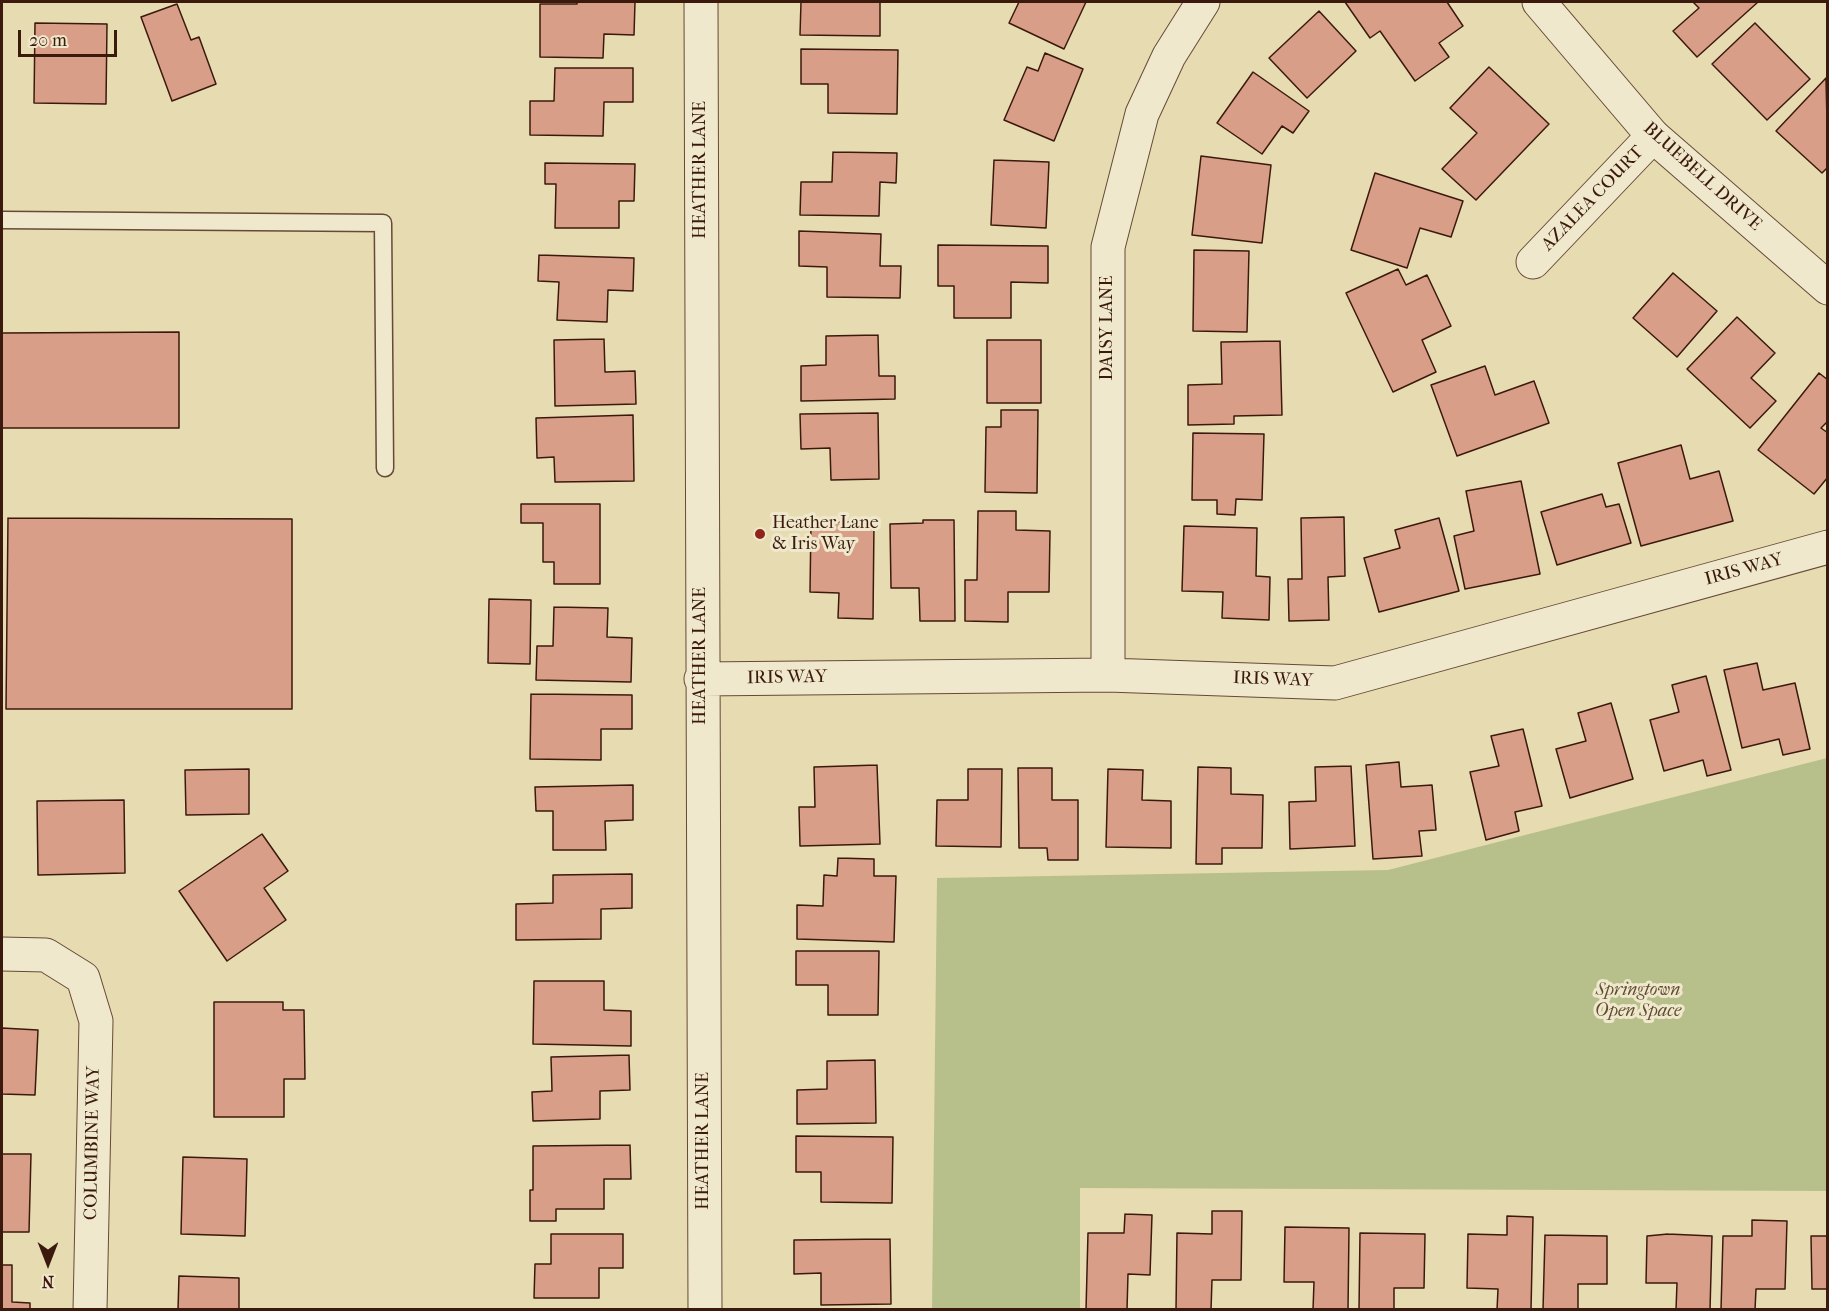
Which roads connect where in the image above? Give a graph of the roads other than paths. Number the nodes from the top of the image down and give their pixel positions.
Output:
1 (701, 2) edge
2 (1203, 2) edge
3 (1539, 2) edge
4 (1653, 136) junction
5 (2, 220) edge
6 (1533, 262) dead end
7 (1827, 288) edge
8 (385, 468) dead end
9 (1827, 547) edge
10 (1108, 675) junction
11 (701, 679) junction
12 (2, 954) edge
13 (90, 1310) edge
14 (705, 1310) edge

1 - 11 street, HEATHER LANE
2 - 10 street, DAISY LANE
3 - 4 street, BLUEBELL DRIVE
4 - 6 street, AZALEA COURT
4 - 7 street, BLUEBELL DRIVE
5 - 8 lane
9 - 10 street, IRIS WAY
10 - 11 street, IRIS WAY
11 - 14 street, HEATHER LANE
12 - 13 street, COLUMBINE WAY

